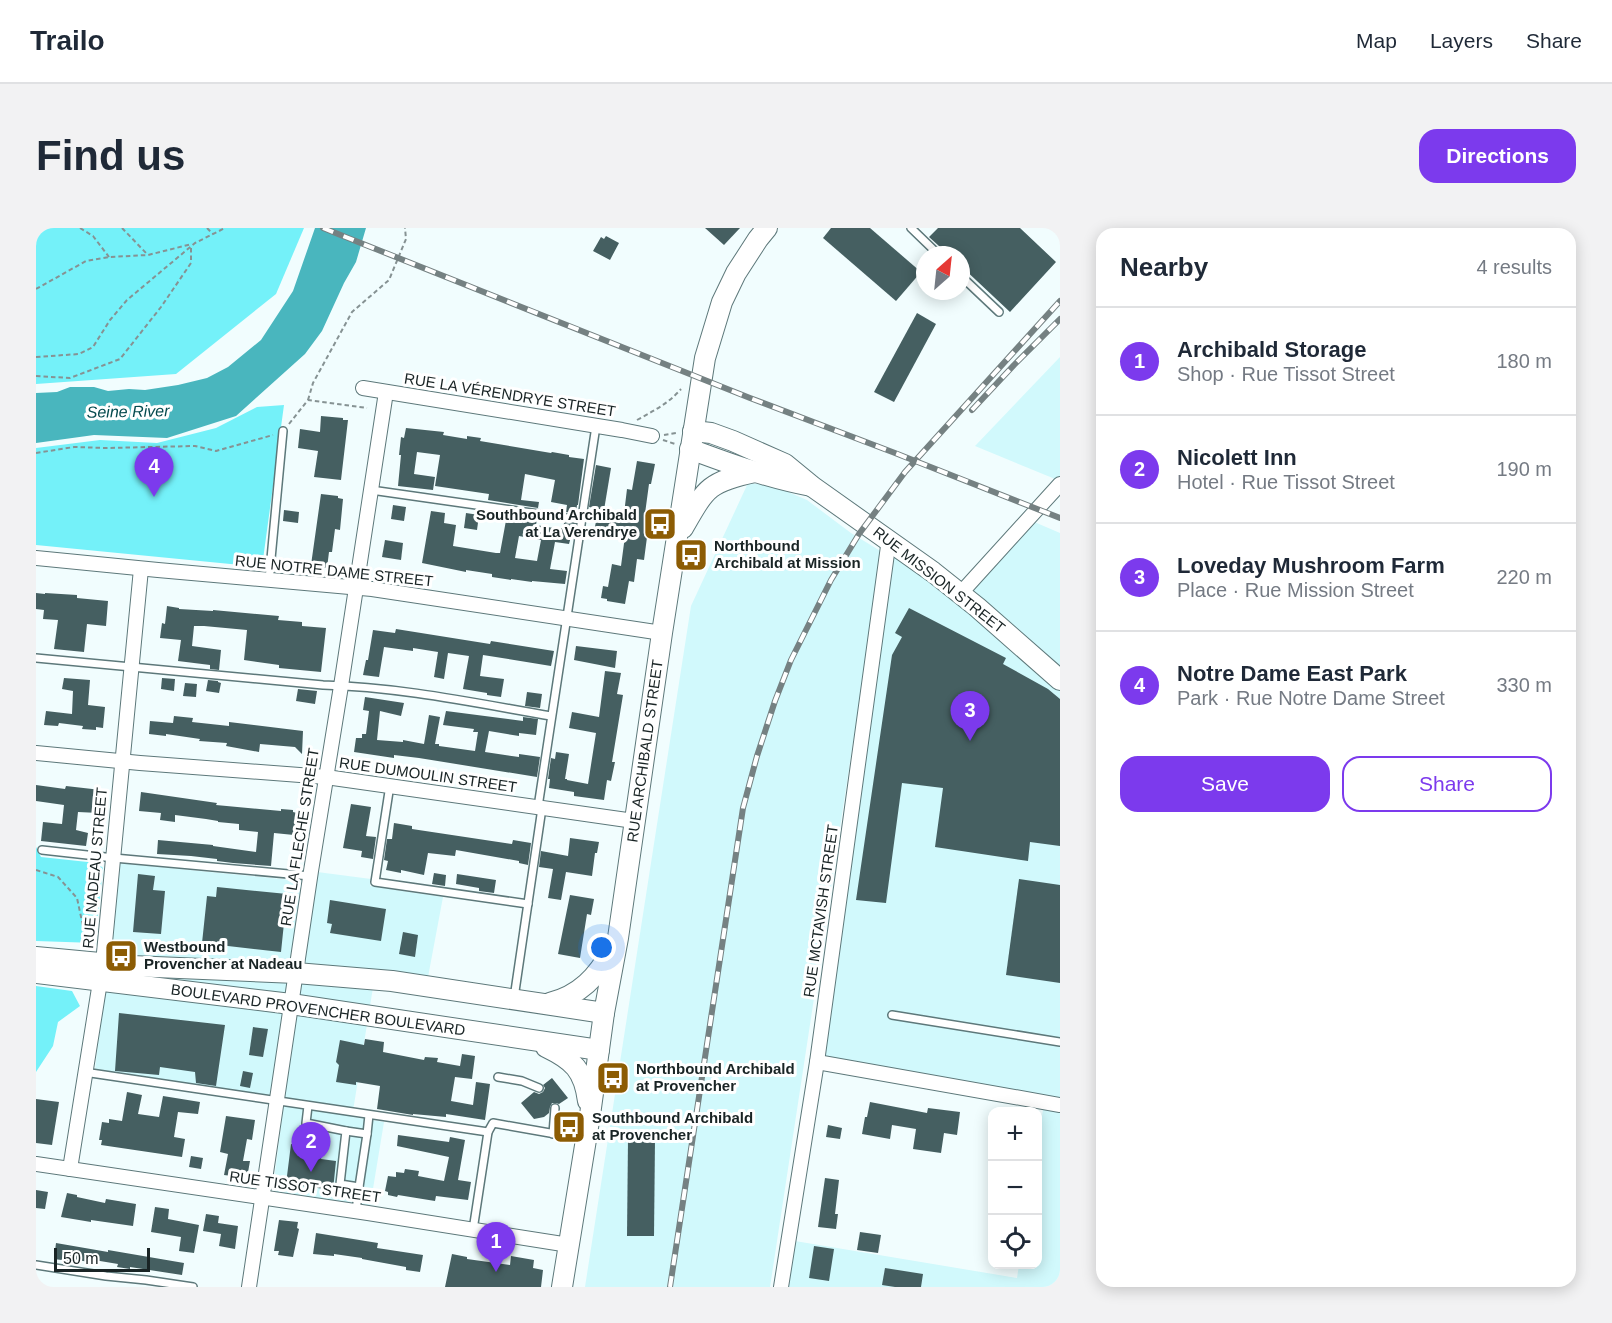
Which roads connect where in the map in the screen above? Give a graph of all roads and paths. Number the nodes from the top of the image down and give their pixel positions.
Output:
1 (80, 228) edge
2 (122, 228) edge
3 (207, 228) edge
4 (225, 228) edge
5 (405, 228) edge
6 (767, 228) edge
7 (916, 230) edge
8 (213, 234) junction
9 (195, 243) junction
10 (931, 246) edge
11 (191, 247) junction
12 (148, 255) junction
13 (108, 257) junction
14 (970, 285) edge
15 (36, 289) edge
16 (999, 312) dead end
17 (36, 357) edge
18 (36, 376) edge
19 (363, 388) dead end
20 (681, 389) dead end
21 (386, 392) junction
22 (308, 400) junction
23 (367, 408) dead end
24 (596, 426) junction
25 (622, 430) junction
26 (283, 432) junction
27 (652, 436) junction
28 (692, 440) junction
29 (36, 453) edge
30 (754, 472) junction
31 (1060, 484) edge
32 (813, 487) junction
33 (371, 490) junction
34 (581, 520) junction
35 (677, 538) junction
36 (889, 539) junction
37 (36, 558) edge
38 (141, 569) junction
39 (269, 580) junction
40 (356, 588) junction
41 (960, 594) junction
42 (566, 618) junction
43 (662, 633) junction
44 (36, 658) edge
45 (131, 667) junction
46 (1060, 680) edge
47 (341, 686) junction
48 (551, 716) junction
49 (36, 753) edge
50 (122, 761) junction
51 (326, 777) junction
52 (390, 785) junction
53 (540, 808) junction
54 (634, 821) junction
55 (42, 850) dead end
56 (114, 858) junction
57 (36, 870) edge
58 (310, 876) junction
59 (528, 904) junction
60 (618, 938) junction
61 (87, 948) dead end
62 (36, 957) edge
63 (68, 968) junction
64 (101, 971) junction
65 (36, 973) edge
66 (296, 973) junction
67 (514, 1000) junction
68 (291, 1004) junction
69 (544, 1004) junction
70 (604, 1013) junction
71 (892, 1014) dead end
72 (536, 1042) junction
73 (1060, 1042) edge
74 (599, 1050) junction
75 (817, 1062) junction
76 (84, 1072) junction
77 (498, 1077) dead end
78 (539, 1088) dead end
79 (277, 1102) junction
80 (1060, 1105) edge
81 (308, 1106) junction
82 (555, 1108) dead end
83 (369, 1115) junction
84 (590, 1115) junction
85 (346, 1131) junction
86 (488, 1132) junction
87 (367, 1134) junction
88 (553, 1134) junction
89 (586, 1139) junction
90 (36, 1164) edge
91 (70, 1169) junction
92 (359, 1187) junction
93 (262, 1198) junction
94 (356, 1211) junction
95 (473, 1230) junction
96 (569, 1245) junction
97 (36, 1265) edge
98 (193, 1287) edge
99 (249, 1287) edge
100 (562, 1287) edge
101 (781, 1287) edge

1 - 13 path
2 - 12 path
3 - 8 path
4 - 8 path
5 - 22 path
6 - 28 main road, RUE ARCHIBALD STREET
7 - 10 lane
8 - 9 path
9 - 11 path
9 - 12 path
11 - 17 path
11 - 18 path
12 - 13 path
13 - 15 path
14 - 16 lane
19 - 21 street, RUE LA VÉRENDRYE STREET
20 - 25 path
21 - 24 street, RUE LA VÉRENDRYE STREET
21 - 33 street, RUE LA FLECHE STREET
22 - 23 path
22 - 26 path
24 - 25 street, RUE LA VÉRENDRYE STREET
24 - 34 lane
25 - 27 street, RUE LA VÉRENDRYE STREET
26 - 29 path
26 - 39 lane
27 - 28 path
27 - 28 path
28 - 30 main road, RUE MISSION STREET
28 - 32 main road, RUE MISSION STREET
28 - 35 main road, RUE ARCHIBALD STREET
30 - 32 main road, RUE MISSION STREET
30 - 35 main road
31 - 41 street
32 - 36 main road, RUE MISSION STREET
33 - 34 lane
33 - 40 street, RUE LA FLECHE STREET
34 - 42 lane
35 - 43 main road, RUE ARCHIBALD STREET
36 - 41 main road, RUE MISSION STREET
36 - 75 street, RUE MCTAVISH STREET
37 - 38 street, RUE NOTRE DAME STREET
38 - 39 street, RUE NOTRE DAME STREET
38 - 45 street, RUE NADEAU STREET
39 - 40 street, RUE NOTRE DAME STREET
40 - 42 street, RUE NOTRE DAME STREET
40 - 47 street, RUE LA FLECHE STREET
41 - 46 main road, RUE MISSION STREET
42 - 43 street, RUE NOTRE DAME STREET
42 - 48 lane
43 - 54 main road, RUE ARCHIBALD STREET
44 - 45 lane
45 - 47 lane
45 - 50 street, RUE NADEAU STREET
47 - 48 lane
47 - 51 street, RUE LA FLECHE STREET
48 - 53 lane
49 - 50 street, RUE DUMOULIN STREET
50 - 51 street, RUE DUMOULIN STREET
50 - 56 street, RUE NADEAU STREET
51 - 52 street, RUE DUMOULIN STREET
51 - 58 street, RUE LA FLECHE STREET
52 - 53 street, RUE DUMOULIN STREET
52 - 59 lane
53 - 54 street, RUE DUMOULIN STREET
53 - 59 lane
54 - 60 main road, RUE ARCHIBALD STREET
55 - 56 lane
56 - 58 lane
56 - 64 street, RUE NADEAU STREET
57 - 61 path
58 - 66 street, RUE LA FLECHE STREET
59 - 67 lane
60 - 69 main road
60 - 70 main road, RUE ARCHIBALD STREET
62 - 63 main road, BOULEVARD PROVENCHER BOULEVARD
63 - 64 main road, BOULEVARD PROVENCHER BOULEVARD
63 - 65 main road, BOULEVARD PROVENCHER BOULEVARD
64 - 66 main road, BOULEVARD PROVENCHER BOULEVARD
64 - 68 main road, BOULEVARD PROVENCHER BOULEVARD
64 - 76 street, RUE NADEAU STREET
66 - 67 main road, BOULEVARD PROVENCHER BOULEVARD
66 - 68 street, RUE LA FLECHE STREET
67 - 69 main road, BOULEVARD PROVENCHER BOULEVARD
68 - 72 main road, BOULEVARD PROVENCHER BOULEVARD
68 - 79 street, RUE LA FLECHE STREET
69 - 70 main road, BOULEVARD PROVENCHER BOULEVARD
70 - 74 main road, RUE ARCHIBALD STREET
71 - 73 lane
72 - 74 main road, BOULEVARD PROVENCHER BOULEVARD
72 - 84 main road
74 - 84 main road, RUE ARCHIBALD STREET
75 - 80 street
75 - 101 street, RUE MCTAVISH STREET
76 - 79 lane
76 - 91 street, RUE NADEAU STREET
77 - 78 lane
79 - 81 lane
79 - 93 street, RUE LA FLECHE STREET
81 - 83 lane
81 - 85 lane
82 - 88 lane
83 - 86 lane
83 - 87 lane
84 - 89 main road, RUE ARCHIBALD STREET
85 - 87 lane
85 - 92 lane
86 - 88 lane
86 - 95 lane
87 - 92 lane
88 - 89 lane
89 - 96 main road, RUE ARCHIBALD STREET
90 - 91 street, RUE TISSOT STREET
91 - 93 street, RUE TISSOT STREET
92 - 94 lane
93 - 94 street, RUE TISSOT STREET
93 - 99 street, RUE LA FLECHE STREET
94 - 95 street, RUE TISSOT STREET
95 - 96 street, RUE TISSOT STREET
96 - 100 main road, RUE ARCHIBALD STREET
97 - 98 lane

